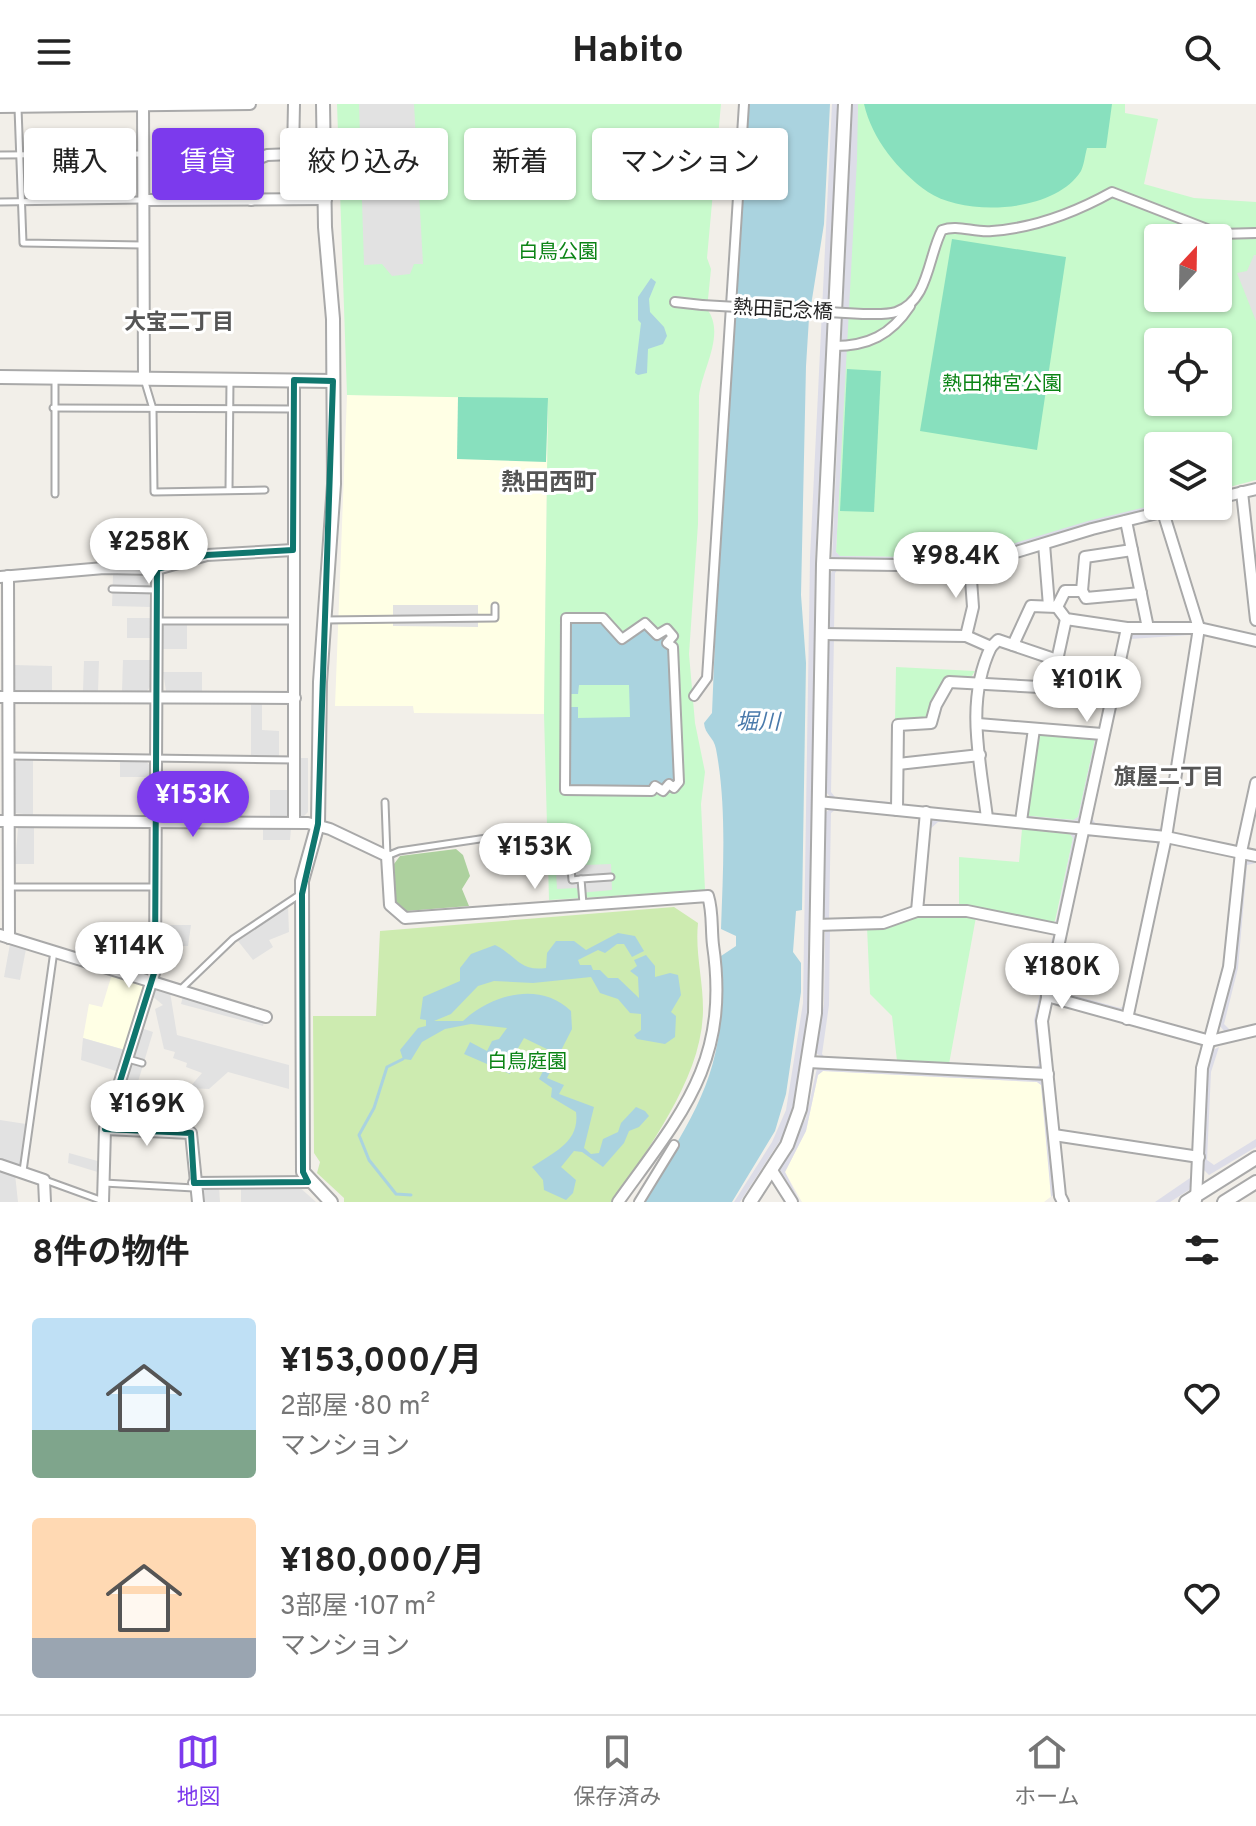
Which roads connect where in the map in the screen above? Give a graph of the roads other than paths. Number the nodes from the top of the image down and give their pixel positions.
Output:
1 (250, 104) edge
2 (294, 104) edge
3 (323, 104) edge
4 (744, 104) edge
5 (845, 104) edge
6 (143, 105) edge
7 (0, 107) edge
8 (18, 107) junction
9 (739, 115) dead end
10 (324, 128) edge
11 (144, 154) junction
12 (0, 155) edge
13 (21, 155) junction
14 (264, 156) edge
15 (144, 200) junction
16 (152, 200) edge
17 (326, 200) edge
18 (0, 202) edge
19 (21, 202) junction
20 (1256, 233) edge
21 (145, 245) junction
22 (915, 299) junction
23 (730, 300) junction
24 (675, 302) dead end
25 (834, 346) junction
26 (0, 377) edge
27 (55, 377) junction
28 (144, 379) junction
29 (230, 379) junction
30 (294, 380) junction
31 (333, 381) junction
32 (53, 408) junction
33 (153, 409) junction
34 (229, 409) junction
35 (294, 409) junction
36 (1256, 489) edge
37 (229, 490) junction
38 (265, 490) dead end
39 (1242, 492) junction
40 (55, 494) dead end
41 (1232, 494) edge
42 (1144, 517) edge
43 (1165, 520) edge
44 (1126, 521) junction
45 (1044, 544) junction
46 (293, 550) junction
47 (1132, 550) junction
48 (823, 564) junction
49 (970, 566) junction
50 (157, 569) junction
51 (4, 577) edge
52 (112, 589) dead end
53 (157, 590) junction
54 (1082, 591) junction
55 (1141, 593) junction
56 (495, 606) dead end
57 (1053, 607) junction
58 (1066, 619) junction
59 (324, 620) junction
60 (1256, 620) edge
61 (157, 621) junction
62 (296, 621) junction
63 (1127, 628) junction
64 (1148, 628) junction
65 (1199, 628) junction
66 (821, 634) junction
67 (966, 636) junction
68 (1256, 641) edge
69 (1013, 645) junction
70 (991, 647) junction
71 (1057, 660) junction
72 (674, 679) joint
73 (977, 683) junction
74 (1051, 688) junction
75 (1112, 691) junction
76 (694, 696) dead end
77 (4, 697) edge
78 (157, 698) junction
79 (295, 698) junction
80 (978, 724) junction
81 (1034, 729) junction
82 (1102, 734) junction
83 (980, 755) junction
84 (9, 756) junction
85 (156, 758) junction
86 (295, 760) junction
87 (898, 764) junction
88 (1256, 783) edge
89 (385, 802) dead end
90 (818, 802) junction
91 (897, 810) junction
92 (926, 812) junction
93 (987, 818) junction
94 (4, 821) edge
95 (156, 821) junction
96 (1021, 821) junction
97 (294, 822) junction
98 (318, 824) junction
99 (1084, 827) junction
100 (500, 836) dead end
101 (568, 836) dead end
102 (1166, 837) junction
103 (1241, 852) junction
104 (387, 856) junction
105 (1256, 856) edge
106 (611, 877) dead end
107 (581, 879) junction
108 (9, 887) junction
109 (155, 887) junction
110 (302, 894) junction
111 (583, 905) junction
112 (917, 911) junction
113 (816, 925) junction
114 (1061, 930) junction
115 (4, 936) edge
116 (54, 951) junction
117 (150, 978) junction
118 (182, 988) junction
119 (1047, 996) junction
120 (266, 1017) dead end
121 (1127, 1019) junction
122 (1256, 1030) edge
123 (1210, 1041) junction
124 (126, 1058) junction
125 (808, 1062) junction
126 (142, 1063) dead end
127 (1048, 1074) junction
128 (105, 1129) junction
129 (1054, 1135) junction
130 (674, 1145) dead end
131 (1199, 1157) junction
132 (1256, 1158) edge
133 (0, 1165) edge
134 (771, 1169) junction
135 (23, 1171) junction
136 (44, 1180) junction
137 (308, 1182) junction
138 (1256, 1182) edge
139 (103, 1183) junction
140 (194, 1185) junction
141 (1058, 1200) edge
142 (1193, 1200) edge
143 (45, 1202) edge
144 (103, 1202) edge
145 (198, 1202) edge
146 (331, 1202) edge
147 (618, 1202) edge
148 (639, 1202) edge
149 (750, 1202) edge
150 (792, 1202) edge
151 (1224, 1202) edge

1 - 6 street
2 - 14 street
3 - 10 street
4 - 23 street
5 - 25 street
6 - 8 street
6 - 11 street
7 - 8 street
8 - 13 lane
9 - 23 street
11 - 13 lane
11 - 15 street
12 - 13 lane
13 - 19 lane
15 - 16 street
15 - 19 lane
15 - 21 street
17 - 31 street
18 - 19 lane
19 - 21 lane
20 - 22 street
21 - 28 street
22 - 24 street, 熱田記念橋, bridge
22 - 25 street
23 - 76 street
25 - 48 street
26 - 27 street
27 - 28 street
27 - 32 lane
28 - 29 street
28 - 33 lane
29 - 30 street
29 - 34 lane
30 - 31 street
30 - 35 street
31 - 59 street
32 - 33 lane
32 - 40 lane
33 - 34 lane
33 - 37 lane
34 - 35 lane
34 - 37 lane
35 - 46 street
36 - 39 street
37 - 38 lane
39 - 41 street
39 - 60 street
42 - 44 street
43 - 65 street
44 - 45 street
44 - 47 street
45 - 49 street
45 - 57 street
46 - 50 street
46 - 62 street
47 - 54 street
47 - 55 street
48 - 49 street
48 - 66 street
49 - 67 street
50 - 51 street
50 - 53 street
51 - 77 street
52 - 53 lane
53 - 61 street
54 - 55 street
54 - 57 street
55 - 64 street
56 - 59 lane
57 - 58 street
57 - 69 street
58 - 63 street
58 - 71 street
59 - 98 street
61 - 62 lane
61 - 78 street
62 - 79 street
63 - 64 street
63 - 75 street
64 - 65 street
65 - 68 street
65 - 102 street
66 - 67 street
66 - 90 street
67 - 70 street
69 - 70 street
69 - 71 street
70 - 73 street
71 - 74 street
72 - 72 street
73 - 74 street
73 - 80 street
73 - 87 street
74 - 75 street
75 - 82 street
77 - 78 street
77 - 84 street
78 - 79 street
78 - 85 street
79 - 86 street
80 - 81 street
80 - 83 street
81 - 82 street
81 - 96 street
82 - 99 street
83 - 87 street
83 - 93 street
84 - 85 lane
84 - 94 street
85 - 86 lane
85 - 95 street
86 - 97 street
87 - 91 street
88 - 103 street
89 - 104 lane
90 - 91 street
90 - 113 street
91 - 92 street
92 - 93 street
92 - 112 street
93 - 96 street
94 - 95 street
94 - 108 street
95 - 97 street
95 - 109 street
96 - 99 street
97 - 98 street
98 - 104 street
98 - 110 street
99 - 102 street
99 - 114 street
100 - 104 lane
101 - 107 lane
102 - 103 street
102 - 121 street
103 - 105 street
103 - 123 street
104 - 111 street
106 - 107 lane
107 - 111 lane
108 - 109 lane
108 - 115 street
109 - 117 street
110 - 118 lane
110 - 137 street
111 - 147 street
112 - 113 street
112 - 114 street
113 - 125 street
114 - 119 street
115 - 116 street
116 - 117 street
116 - 135 lane
117 - 118 street
117 - 124 street
118 - 120 street
119 - 121 street
119 - 127 street
121 - 123 street
122 - 123 street
123 - 131 street
124 - 126 lane
124 - 128 street
125 - 127 street
125 - 134 street
127 - 129 street
128 - 139 street
128 - 140 street
129 - 131 street
129 - 141 street
130 - 148 street
131 - 142 street
132 - 142 street
133 - 135 street
134 - 149 street
134 - 150 street
135 - 136 street
136 - 143 street
136 - 144 lane
137 - 140 street
137 - 146 street
138 - 151 street
139 - 140 lane
139 - 144 street
140 - 145 street

